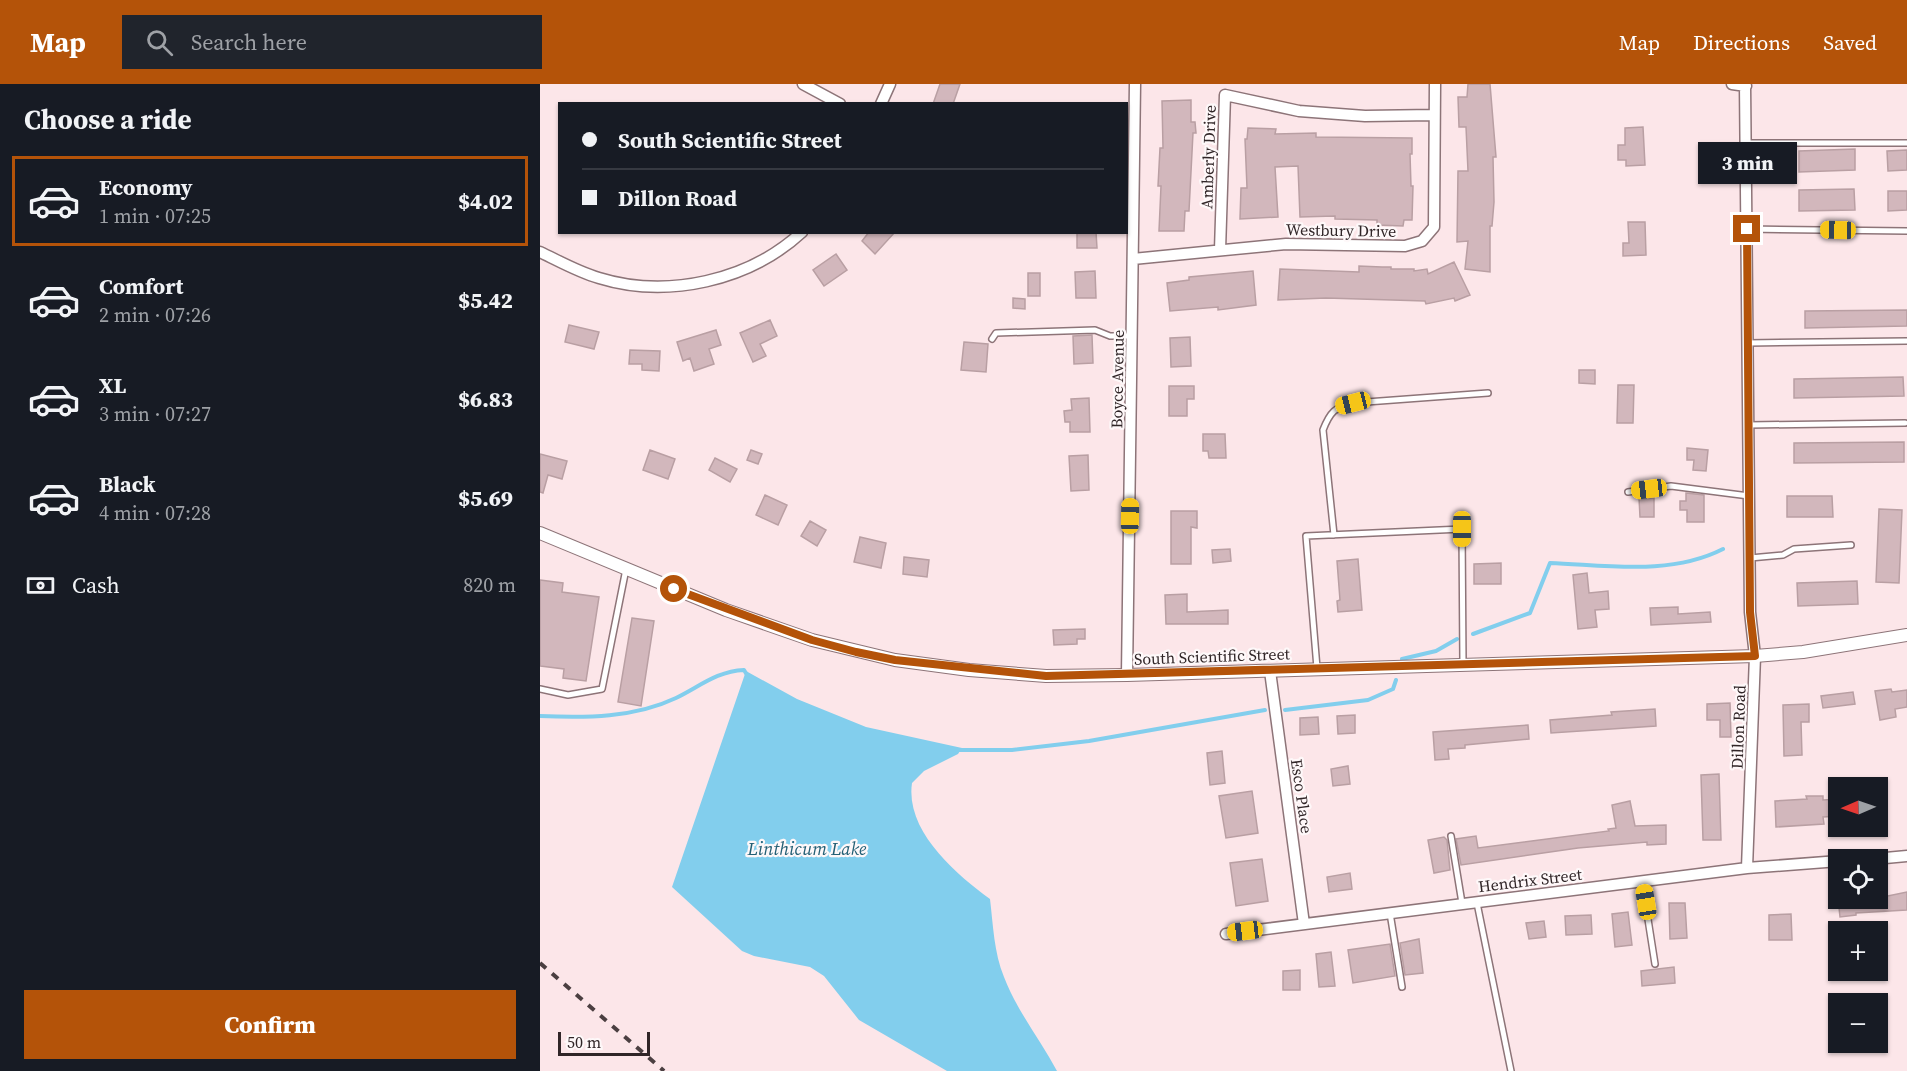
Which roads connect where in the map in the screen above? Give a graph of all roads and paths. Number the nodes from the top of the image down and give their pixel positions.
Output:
1 (803, 84) edge
2 (890, 84) edge
3 (1135, 84) edge
4 (1435, 84) edge
5 (1732, 84) edge
6 (1746, 85) edge
7 (836, 102) edge
8 (882, 102) edge
9 (1434, 115) junction
10 (1907, 142) edge
11 (1746, 143) junction
12 (1747, 229) junction
13 (1907, 231) edge
14 (799, 234) edge
15 (1220, 250) junction
16 (540, 252) edge
17 (1133, 259) junction
18 (1133, 336) junction
19 (992, 339) dead end
20 (1907, 341) edge
21 (1748, 343) junction
22 (1488, 393) dead end
23 (1905, 423) dead end
24 (1749, 425) junction
25 (1628, 492) dead end
26 (1749, 496) junction
27 (540, 533) edge
28 (1334, 535) junction
29 (1851, 545) dead end
30 (1750, 558) junction
31 (626, 569) junction
32 (1907, 635) edge
33 (1755, 656) junction
34 (1463, 665) junction
35 (1317, 669) junction
36 (1270, 671) junction
37 (1127, 675) junction
38 (540, 689) edge
39 (1451, 836) dead end
40 (1907, 856) edge
41 (1888, 858) edge
42 (1828, 862) edge
43 (1748, 868) junction
44 (1642, 881) junction
45 (1476, 901) junction
46 (1462, 903) junction
47 (1390, 913) junction
48 (1304, 924) junction
49 (1226, 934) dead end
50 (1655, 964) dead end
51 (1402, 987) dead end
52 (1511, 1071) edge

1 - 7 street
2 - 8 street
3 - 17 street, Boyce Avenue
4 - 9 street, Westbury Drive
5 - 6 street
6 - 11 street, Dillon Road
9 - 15 street, Westbury Drive
9 - 15 street, Amberly Drive
10 - 11 lane
11 - 12 street, Dillon Road
12 - 13 lane
12 - 21 street, Dillon Road
14 - 16 street
15 - 17 street, Westbury Drive
17 - 18 street, Boyce Avenue
18 - 19 lane
18 - 37 street, Boyce Avenue
20 - 21 lane
21 - 24 street, Dillon Road
22 - 28 lane
23 - 24 lane
24 - 26 street, Dillon Road
25 - 26 lane
26 - 30 street, Dillon Road
27 - 31 street, South Scientific Street
28 - 34 lane
28 - 35 lane
29 - 30 lane
30 - 33 street, Dillon Road
31 - 37 street, South Scientific Street
31 - 38 lane
32 - 33 street, South Scientific Street
33 - 34 street, South Scientific Street
33 - 43 street, Dillon Road
34 - 35 street, South Scientific Street
35 - 36 street, South Scientific Street
36 - 37 street, South Scientific Street
36 - 48 street, Esco Place
39 - 46 lane
40 - 41 street
42 - 43 street, Hendrix Street
43 - 44 street, Hendrix Street
44 - 45 street, Hendrix Street
44 - 50 lane
45 - 46 street, Hendrix Street
45 - 52 lane
46 - 47 street, Hendrix Street
47 - 48 street, Hendrix Street
47 - 51 lane
48 - 49 street, Hendrix Street

